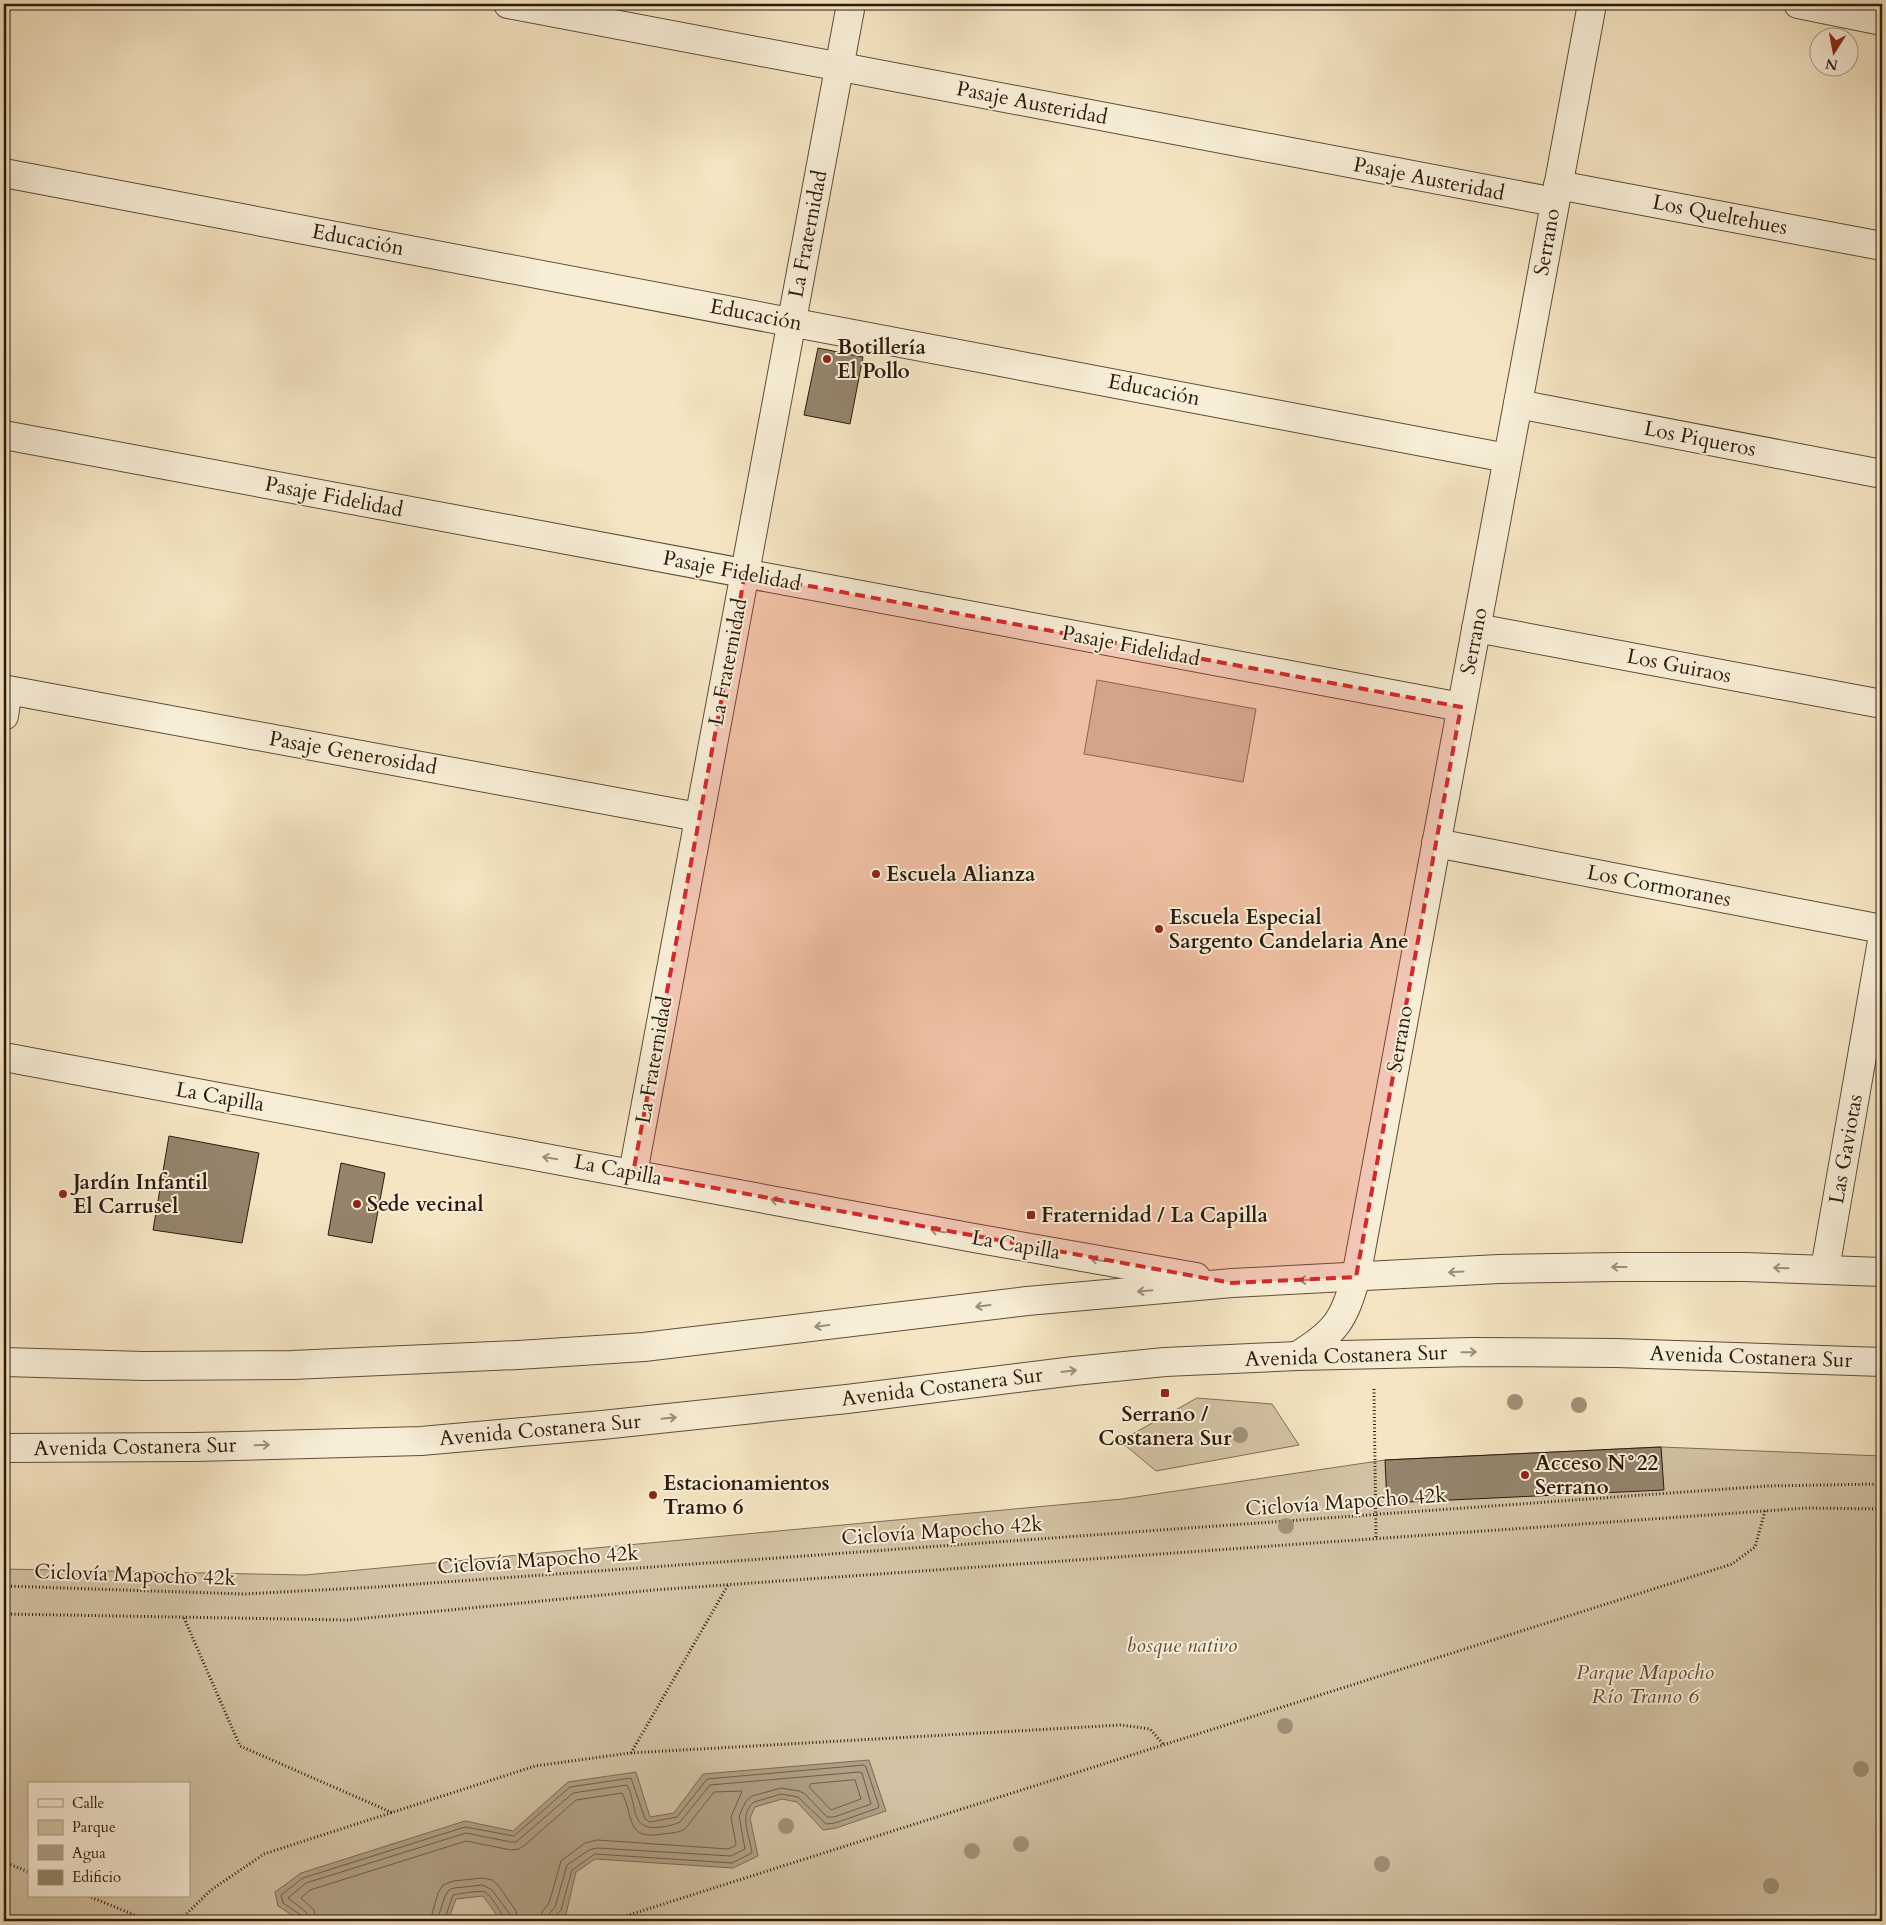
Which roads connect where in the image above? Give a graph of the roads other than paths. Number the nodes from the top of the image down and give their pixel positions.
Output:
1 (508, 4) edge
2 (851, 4) edge
3 (1592, 4) edge
4 (1798, 4) edge
5 (1882, 21) edge
6 (840, 67) junction
7 (4, 173) edge
8 (1556, 194) junction
9 (1882, 246) edge
10 (791, 322) junction
11 (1518, 404) junction
12 (4, 435) edge
13 (1507, 458) junction
14 (1882, 474) edge
15 (744, 574) junction
16 (1476, 628) junction
17 (6, 703) edge
18 (1882, 704) edge
19 (1461, 707) junction
20 (698, 817) junction
21 (1436, 843) junction
22 (1882, 929) edge
23 (1882, 940) edge
24 (4, 1057) edge
25 (633, 1173) junction
26 (1824, 1269) junction
27 (1882, 1272) edge
28 (1356, 1278) junction
29 (1232, 1283) junction
30 (1297, 1356) junction
31 (4, 1362) edge
32 (1882, 1362) edge
33 (4, 1448) edge

1 - 6 street, Pasaje Austeridad
2 - 6 street, La Fraternidad
3 - 8 street, Serrano
4 - 5 street
6 - 8 street, Pasaje Austeridad
6 - 10 street, La Fraternidad
7 - 10 street, Educación
8 - 9 street, Los Queltehues
8 - 11 street, Serrano
10 - 13 street, Educación
10 - 15 street, La Fraternidad
11 - 13 street, Serrano
11 - 14 street, Los Piqueros
12 - 15 street, Pasaje Fidelidad
13 - 16 street, Serrano
15 - 19 street, Pasaje Fidelidad
15 - 20 street, La Fraternidad
16 - 18 street, Los Guiraos
16 - 19 street, Serrano
17 - 20 street, Pasaje Generosidad
19 - 21 street, Serrano
20 - 25 street, La Fraternidad
21 - 22 street, Los Cormoranes
21 - 28 street, Serrano
23 - 26 street, Las Gaviotas
25 -> 24 street, La Capilla
29 -> 25 street, La Capilla
26 - 27 street
26 -> 28 street
28 -> 29 street
28 - 30 street, Serrano
29 -> 31 street
30 -> 32 street, Avenida Costanera Sur
33 -> 30 street, Avenida Costanera Sur

